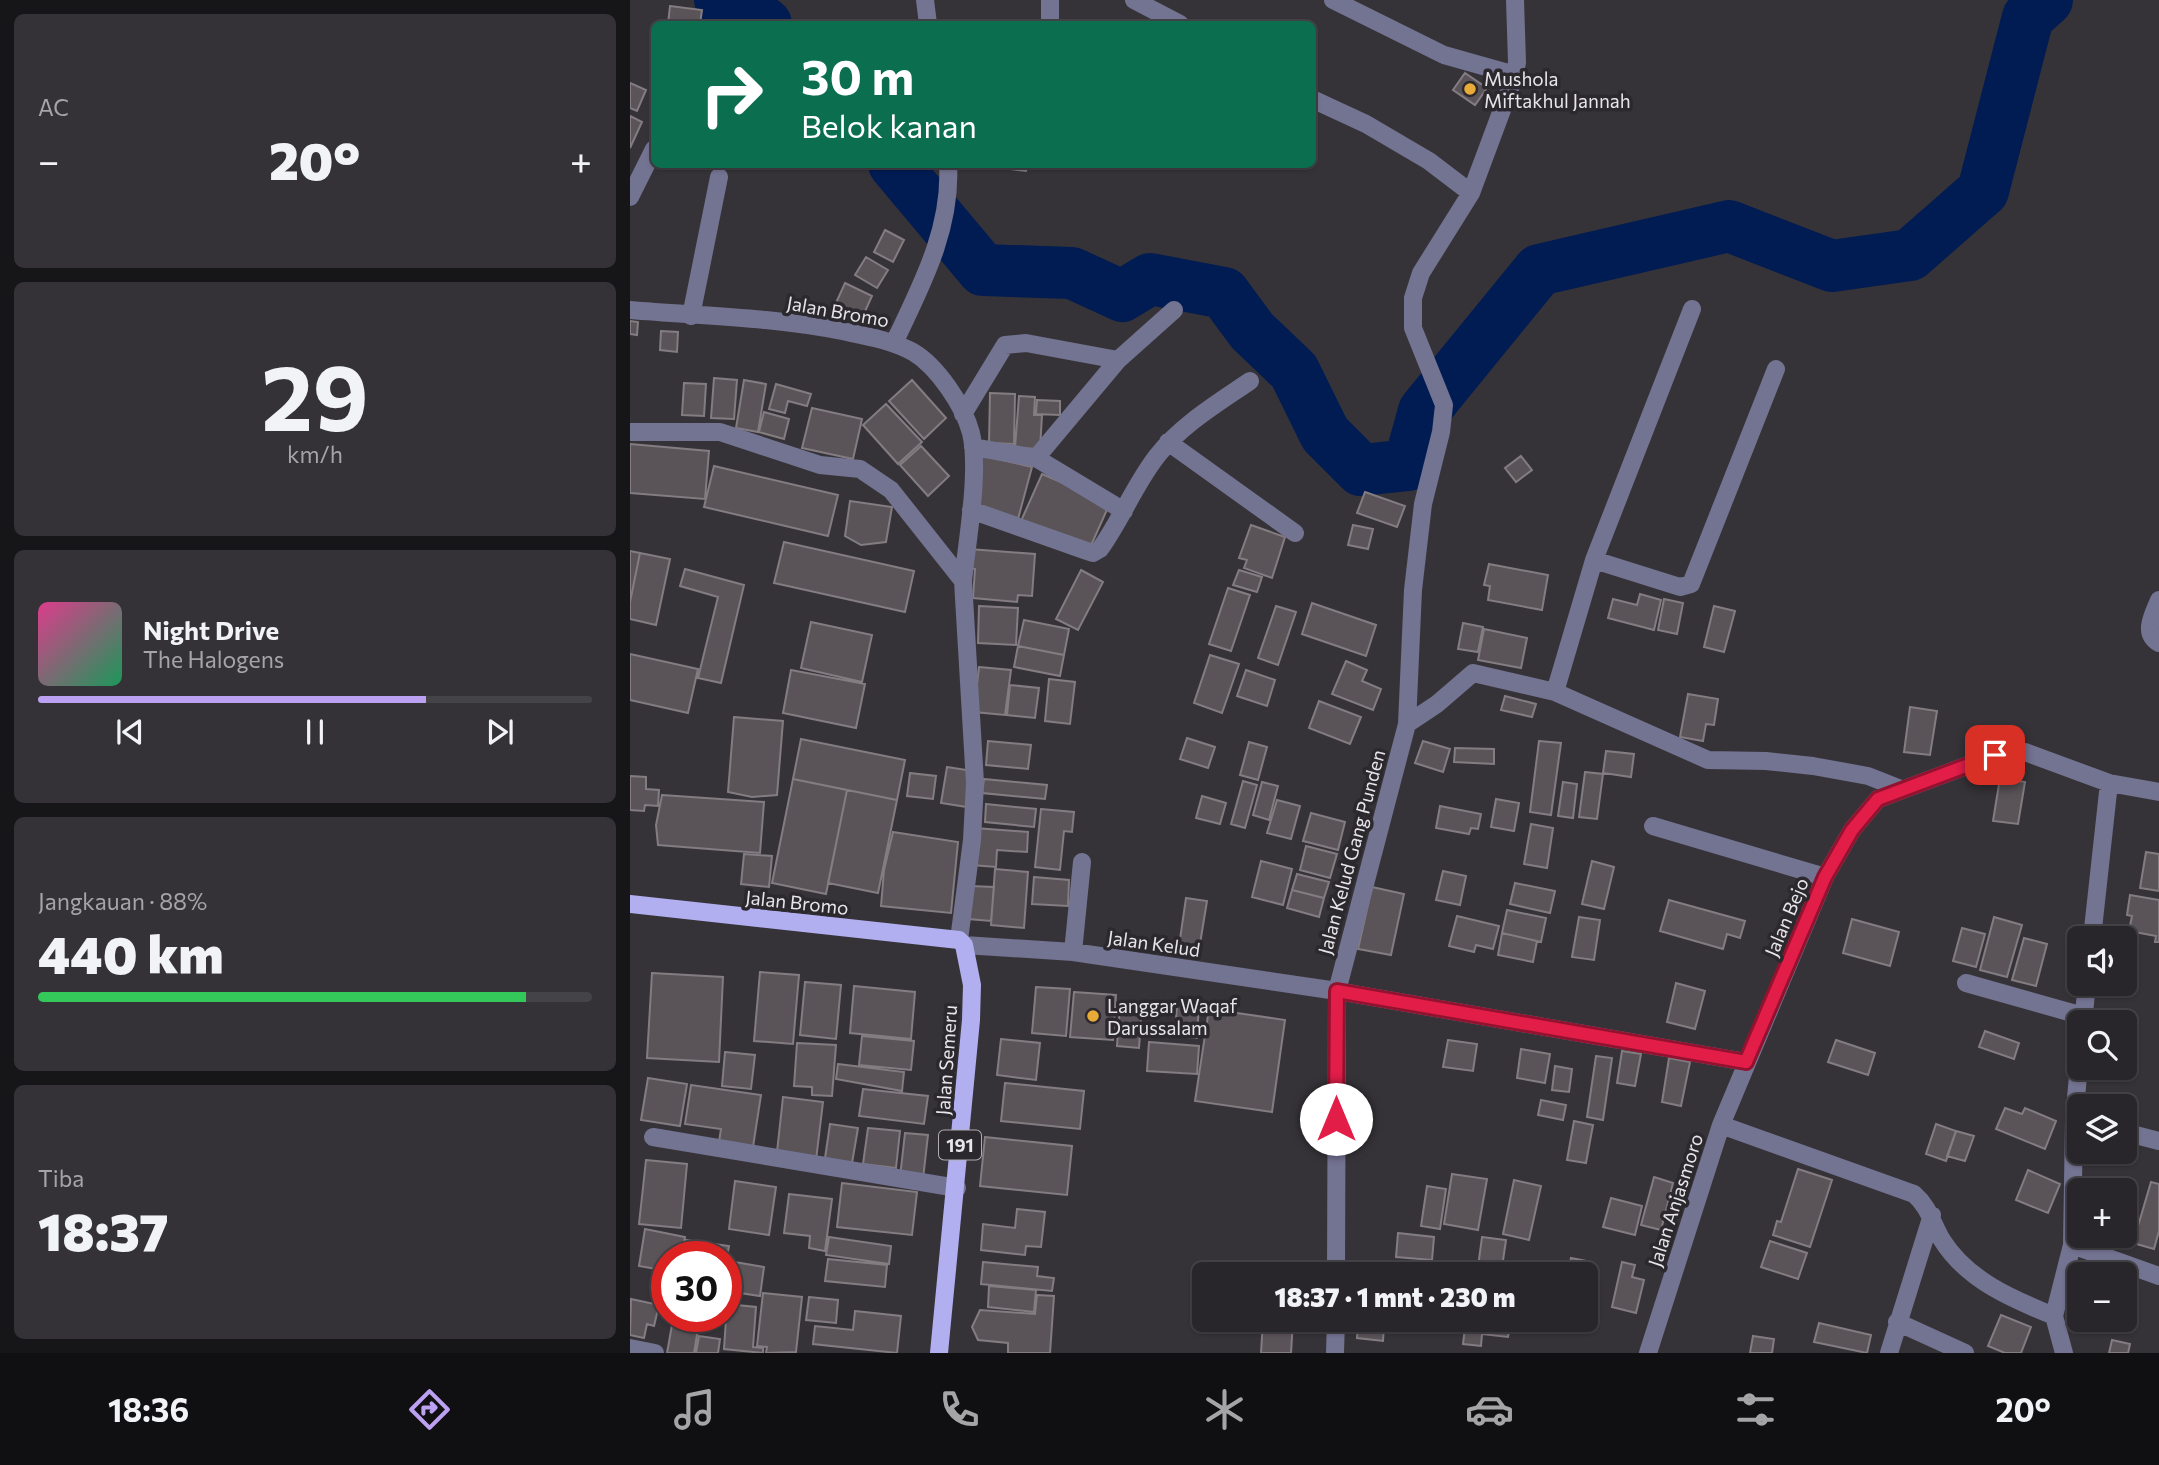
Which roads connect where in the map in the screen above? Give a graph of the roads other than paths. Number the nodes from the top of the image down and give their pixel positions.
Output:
1 (925, 0) edge
2 (1050, 0) edge
3 (1134, 0) edge
4 (1333, 0) edge
5 (1515, 0) edge
6 (928, 21) edge
7 (1050, 21) edge
8 (1174, 21) edge
9 (1515, 75) junction
10 (1316, 101) edge
11 (651, 155) edge
12 (948, 168) edge
13 (719, 177) dead end
14 (1471, 193) junction
15 (630, 197) edge
16 (1692, 309) dead end
17 (630, 310) edge
18 (1174, 310) dead end
19 (691, 316) junction
20 (894, 343) junction
21 (1118, 360) junction
22 (1776, 369) dead end
23 (1250, 381) dead end
24 (963, 414) junction
25 (630, 432) edge
26 (1168, 442) junction
27 (973, 447) junction
28 (1036, 458) junction
29 (971, 510) junction
30 (1124, 511) junction
31 (1295, 533) dead end
32 (1594, 560) junction
33 (963, 581) junction
34 (2159, 600) edge
35 (2159, 643) edge
36 (1555, 692) junction
37 (1407, 724) junction
38 (2109, 783) junction
39 (1901, 789) junction
40 (2159, 792) edge
41 (1653, 826) dead end
42 (1082, 862) dead end
43 (1825, 877) junction
44 (630, 904) edge
45 (2093, 926) edge
46 (962, 943) junction
47 (1073, 952) junction
48 (1966, 983) dead end
49 (1337, 991) junction
50 (2067, 1014) edge
51 (1746, 1062) junction
52 (1721, 1125) junction
53 (2137, 1135) edge
54 (653, 1137) dead end
55 (2159, 1141) edge
56 (957, 1188) junction
57 (1932, 1216) junction
58 (2071, 1248) edge
59 (2080, 1248) edge
60 (1336, 1262) edge
61 (2159, 1276) edge
62 (2054, 1317) junction
63 (1897, 1322) junction
64 (1336, 1332) edge
65 (630, 1348) edge
66 (655, 1353) edge
67 (939, 1353) edge
68 (1335, 1353) edge
69 (1648, 1353) edge
70 (1889, 1353) edge
71 (1965, 1353) edge
72 (2064, 1353) edge

1 - 6 street
2 - 7 street
3 - 8 street
4 - 9 street
5 - 9 street
9 - 14 street
10 - 14 street
11 - 15 street
12 - 20 street, Jalan Bromo
13 - 19 street
14 - 37 street, Jalan Kelud Gang Punden
16 - 32 street
17 - 19 street, Jalan Bromo
18 - 21 street
19 - 20 street, Jalan Bromo
20 - 24 street
21 - 24 street
21 - 28 street
22 - 32 street
23 - 26 street
24 - 27 street
25 - 33 street
26 - 30 street
26 - 31 street
27 - 28 street
27 - 29 street
28 - 30 street
29 - 30 street
29 - 33 street
32 - 36 street
33 - 46 street
34 - 35 street
36 - 37 street
36 - 39 street
37 - 49 street, Jalan Kelud Gang Punden
38 - 39 street, Jalan Bejo
38 - 40 street, Jalan Bejo
38 - 45 street
39 - 43 street, Jalan Bejo
41 - 43 street
42 - 47 street
43 - 51 street, Jalan Bejo
44 - 46 main road, Jalan Bromo
46 - 47 street, Jalan Kelud
46 - 56 main road, Jalan Semeru / 191
47 - 49 street, Jalan Kelud
48 - 50 street
49 - 51 street, Jalan Kelud
49 - 60 street, Jalan Kelud Gang Punden
51 - 52 street, Jalan Anjasmoro
52 - 57 street
52 - 69 street, Jalan Anjasmoro
53 - 55 street
54 - 56 street
56 - 67 main road, Jalan Semeru / 191
57 - 62 street
57 - 63 street
58 - 62 street
59 - 61 street
62 - 72 street
63 - 70 street
63 - 71 street
64 - 68 street
65 - 66 street

